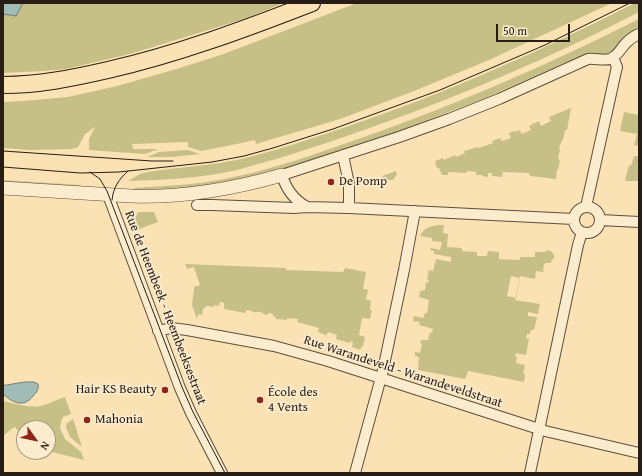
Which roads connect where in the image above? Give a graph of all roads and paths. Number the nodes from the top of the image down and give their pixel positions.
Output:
1 (312, 3) edge
2 (639, 34) edge
3 (613, 57) junction
4 (3, 85) edge
5 (343, 155) junction
6 (282, 175) junction
7 (3, 188) edge
8 (108, 195) junction
9 (197, 205) dead end
10 (307, 207) junction
11 (586, 207) junction
12 (349, 208) junction
13 (415, 211) junction
14 (574, 219) junction
15 (600, 220) junction
16 (639, 222) edge
17 (582, 232) junction
18 (158, 331) junction
19 (381, 378) junction
20 (540, 429) junction
21 (639, 453) edge
22 (222, 473) edge
23 (355, 473) edge
24 (530, 473) edge

1 - 4 main road
2 - 3 street
3 - 5 street
3 - 11 street
5 - 6 street
5 - 12 street
6 - 8 street
6 - 10 street
7 - 8 street
8 - 18 street, Rue de Heembeek - Heembeeksestraat
9 - 10 street
10 - 12 street
11 - 14 street
11 - 15 street
12 - 13 street
13 - 14 street
13 - 19 street
14 - 17 street
15 - 16 street
15 - 17 street
17 - 20 street
18 - 19 street, Rue Warandeveld - Warandeveldstraat
18 - 22 street, Rue de Heembeek - Heembeeksestraat
19 - 20 street, Rue Warandeveld - Warandeveldstraat
19 - 23 street
20 - 21 street, Rue Warandeveld - Warandeveldstraat
20 - 24 street

